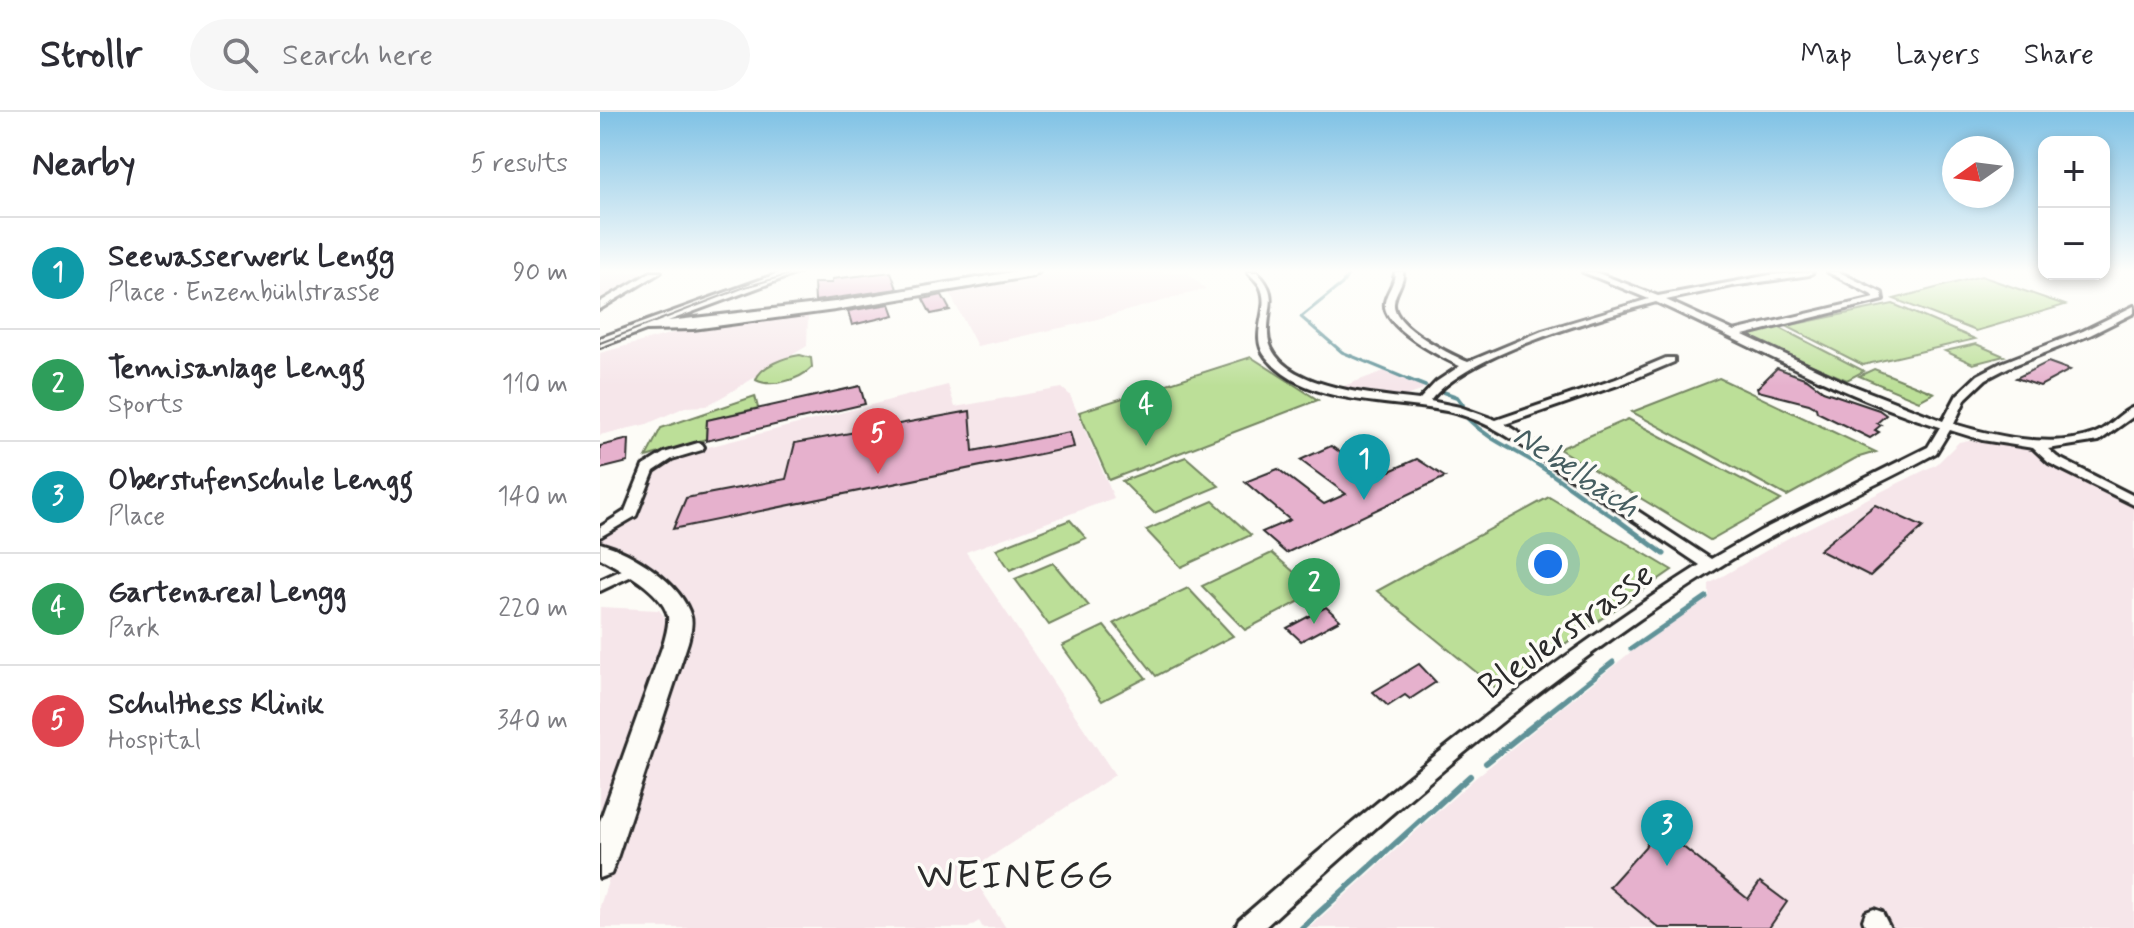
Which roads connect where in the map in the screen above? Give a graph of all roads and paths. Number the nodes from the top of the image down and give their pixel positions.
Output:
1 (695, 310) edge
2 (803, 310) edge
3 (1265, 310) edge
4 (1391, 310) edge
5 (1615, 310) edge
6 (1682, 310) edge
7 (1836, 310) edge
8 (2132, 310) edge
9 (642, 331) junction
10 (1731, 335) junction
11 (600, 346) edge
12 (1670, 360) dead end
13 (1468, 366) junction
14 (1423, 403) junction
15 (2134, 410) edge
16 (1495, 424) junction
17 (1948, 428) junction
18 (2037, 445) junction
19 (698, 447) dead end
20 (2134, 501) edge
21 (600, 533) edge
22 (600, 550) edge
23 (1710, 565) junction
24 (635, 569) junction
25 (600, 586) edge
26 (600, 864) edge
27 (1247, 928) edge

1 - 9 main road
2 - 9 main road
3 - 14 street
4 - 13 street
5 - 13 street
6 - 10 street
7 - 10 street
8 - 17 street, Bleulerstrasse
9 - 11 main road
9 - 11 main road
10 - 17 street
12 - 16 street
13 - 14 street
14 - 16 street
15 - 18 street
16 - 23 street
17 - 18 street
17 - 23 street, Bleulerstrasse
18 - 20 street
19 - 21 street
22 - 24 main road
23 - 27 street, Bleulerstrasse
24 - 25 street
24 - 26 main road

